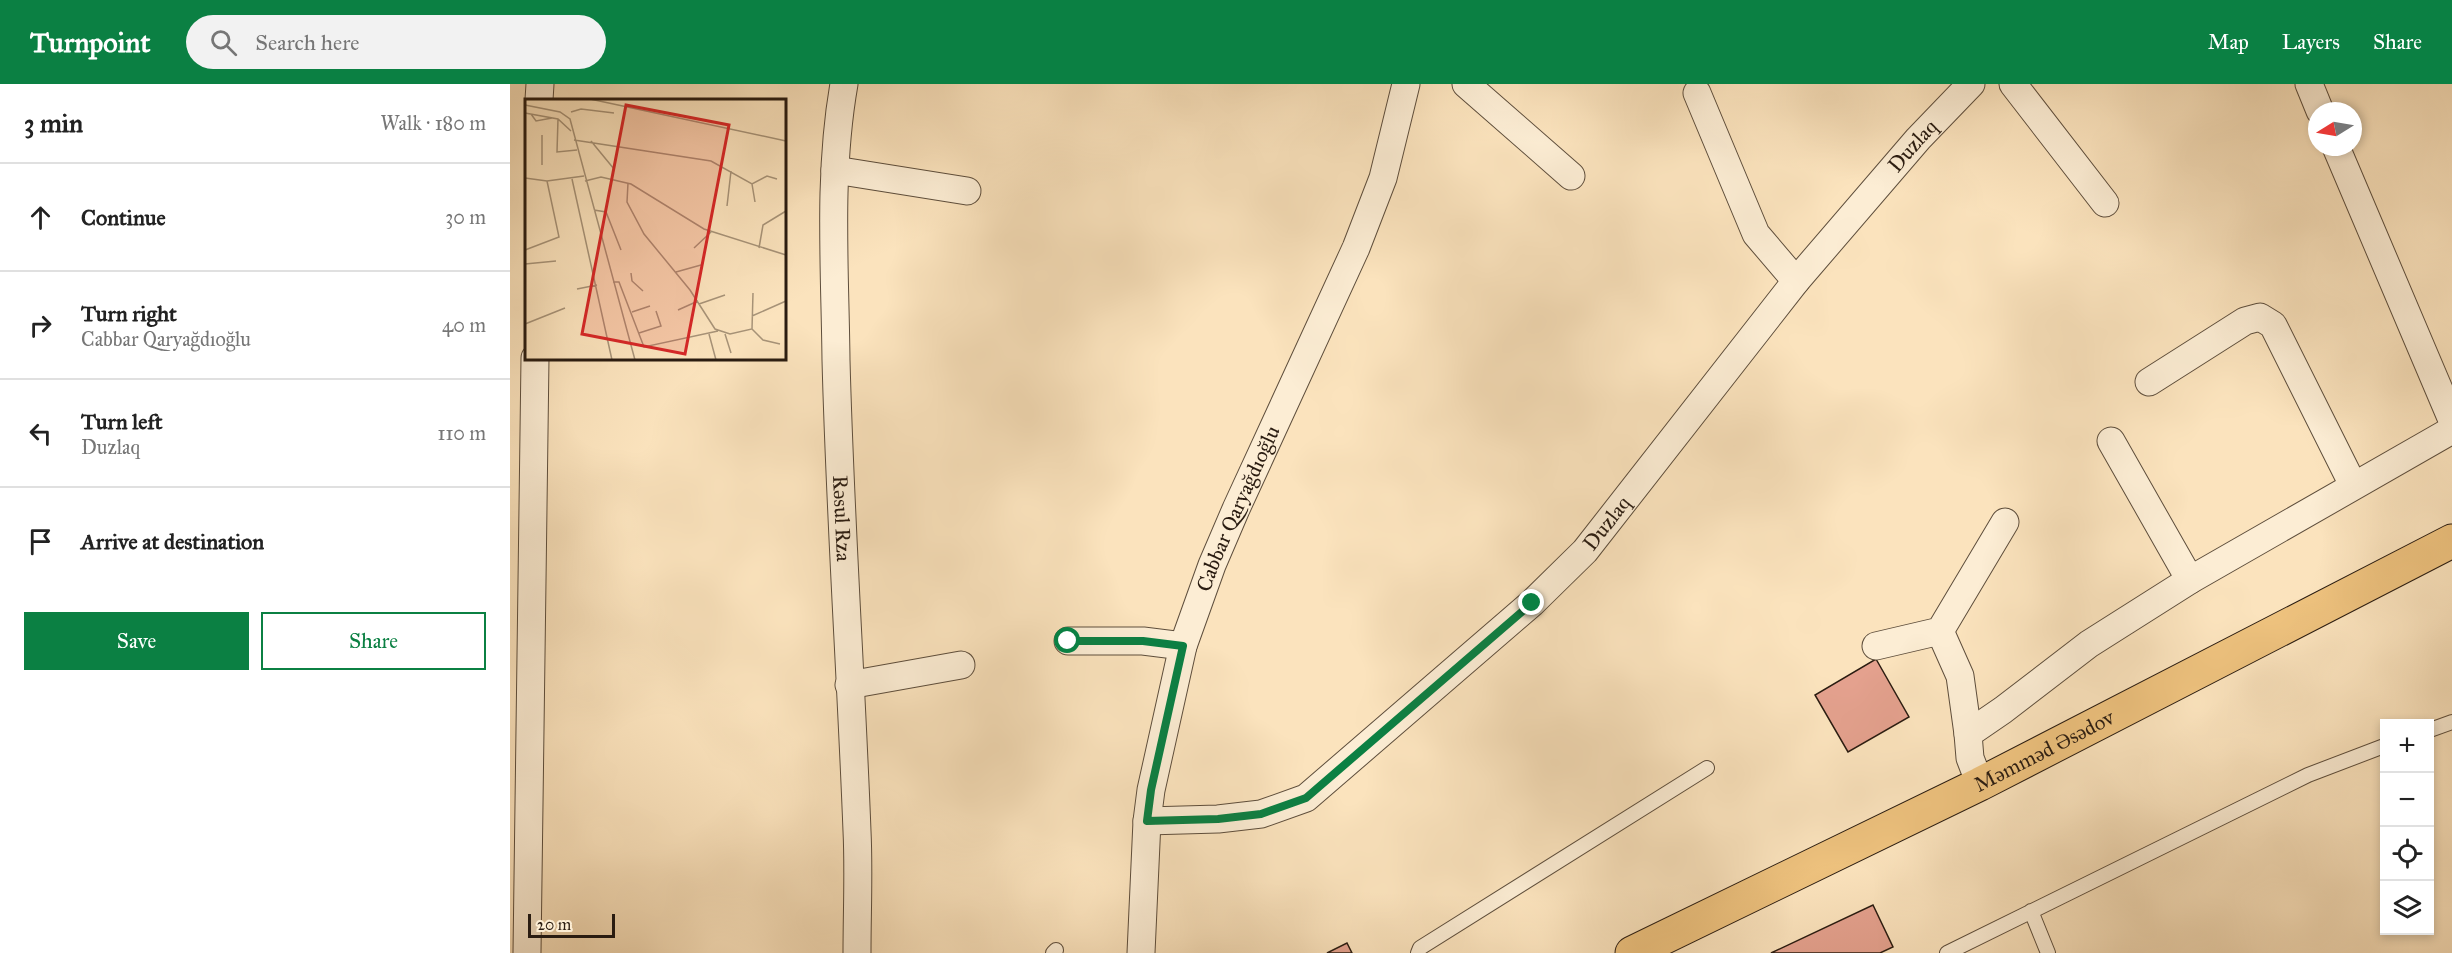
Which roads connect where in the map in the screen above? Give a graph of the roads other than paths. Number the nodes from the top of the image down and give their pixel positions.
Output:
1 (540, 84) edge
2 (844, 84) edge
3 (1406, 84) edge
4 (1466, 84) edge
5 (1971, 84) edge
6 (2013, 84) edge
7 (2309, 84) edge
8 (1697, 93) dead end
9 (539, 99) edge
10 (2316, 102) edge
11 (2340, 156) edge
12 (834, 170) junction
13 (1571, 176) dead end
14 (967, 191) dead end
15 (2105, 203) dead end
16 (1796, 281) junction
17 (535, 360) edge
18 (2149, 382) dead end
19 (2452, 420) edge
20 (2452, 430) edge
21 (2111, 441) dead end
22 (2353, 485) junction
23 (2005, 522) dead end
24 (2452, 542) edge
25 (2190, 580) junction
26 (1940, 631) junction
27 (1068, 641) dead end
28 (1183, 646) junction
29 (1876, 646) dead end
30 (961, 665) dead end
31 (849, 686) junction
32 (2452, 722) edge
33 (2434, 729) edge
34 (1968, 734) junction
35 (2380, 748) edge
36 (1707, 768) dead end
37 (1980, 784) junction
38 (1147, 821) junction
39 (2031, 911) junction
40 (526, 953) edge
41 (857, 953) edge
42 (1141, 953) edge
43 (1418, 953) edge
44 (1632, 953) edge
45 (1947, 953) edge
46 (2048, 953) edge

1 - 9 street
2 - 12 street, Rəsul Rza
3 - 28 street, Cabbar Qaryağdıoğlu
4 - 13 street
5 - 16 street, Duzlaq
6 - 15 street
7 - 10 street
8 - 16 street
11 - 19 street
12 - 14 street
12 - 31 street, Rəsul Rza
16 - 38 street, Duzlaq
17 - 40 street
18 - 22 street
20 - 22 street
21 - 25 street
22 - 25 street
23 - 26 street
24 - 37 main road, Məmməd Əsədov
25 - 34 street
26 - 29 street
26 - 34 street
27 - 28 street
28 - 38 street, Cabbar Qaryağdıoğlu
30 - 31 street
31 - 41 street, Rəsul Rza
32 - 33 lane
34 - 37 street
35 - 39 lane
36 - 43 lane
37 - 44 main road, Məmməd Əsədov
38 - 42 street, Cabbar Qaryağdıoğlu
39 - 45 lane
39 - 46 lane

